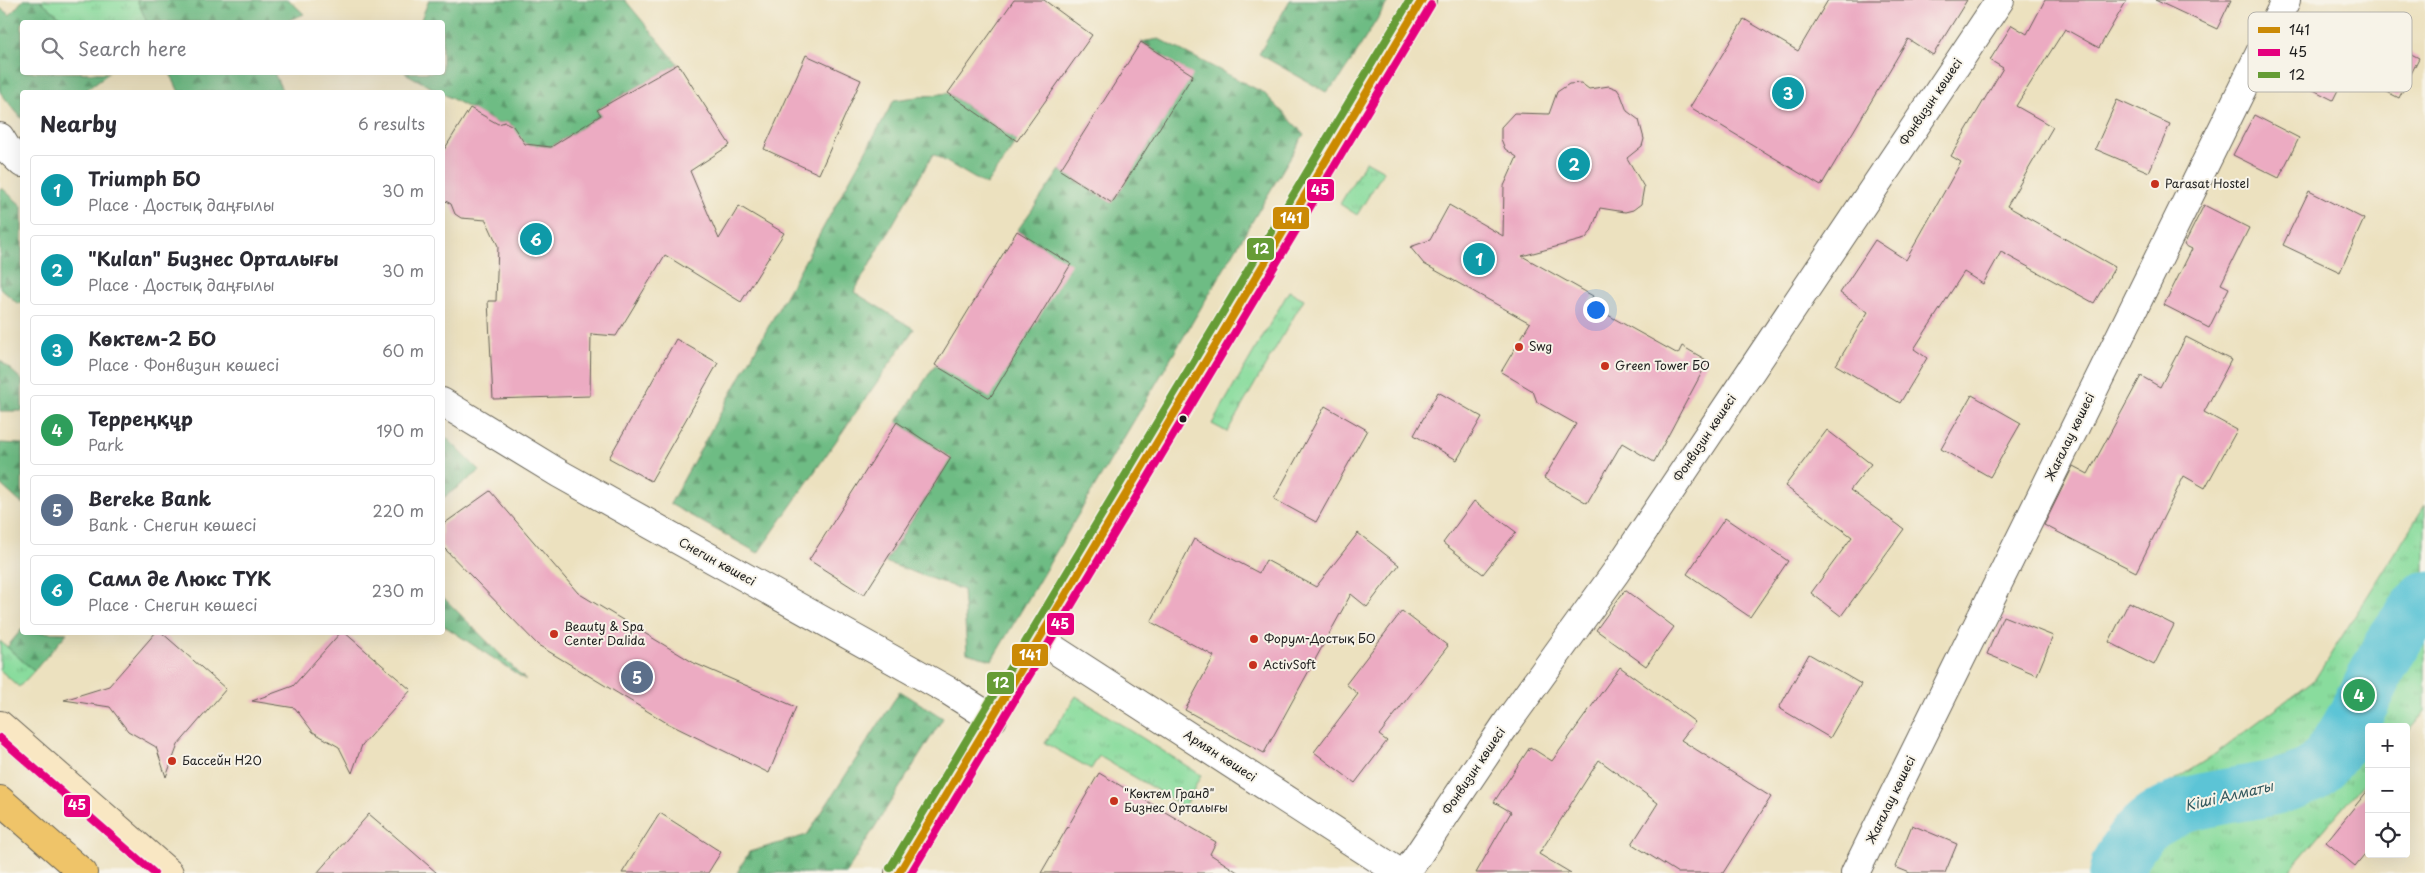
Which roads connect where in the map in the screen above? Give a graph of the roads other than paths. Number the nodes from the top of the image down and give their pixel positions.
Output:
1 (1422, 0) edge
2 (2000, 0) edge
3 (2286, 0) edge
4 (2280, 12) edge
5 (2248, 77) edge
6 (0, 137) edge
7 (20, 161) edge
8 (445, 404) edge
9 (1040, 640) junction
10 (993, 719) junction
11 (0, 725) edge
12 (0, 800) edge
13 (1398, 872) edge
14 (83, 873) edge
15 (169, 873) edge
16 (899, 873) edge
17 (1855, 873) edge

1 - 9 main road
2 - 13 street, Фонвизин көшесі
3 - 4 street, Жағалау көшесі
5 - 17 street, Жағалау көшесі
6 - 7 street
8 - 10 street, Снегин көшесі
9 - 10 main road
9 - 13 street, Армян көшесі
10 - 16 main road
11 - 15 main road
12 - 14 main road

